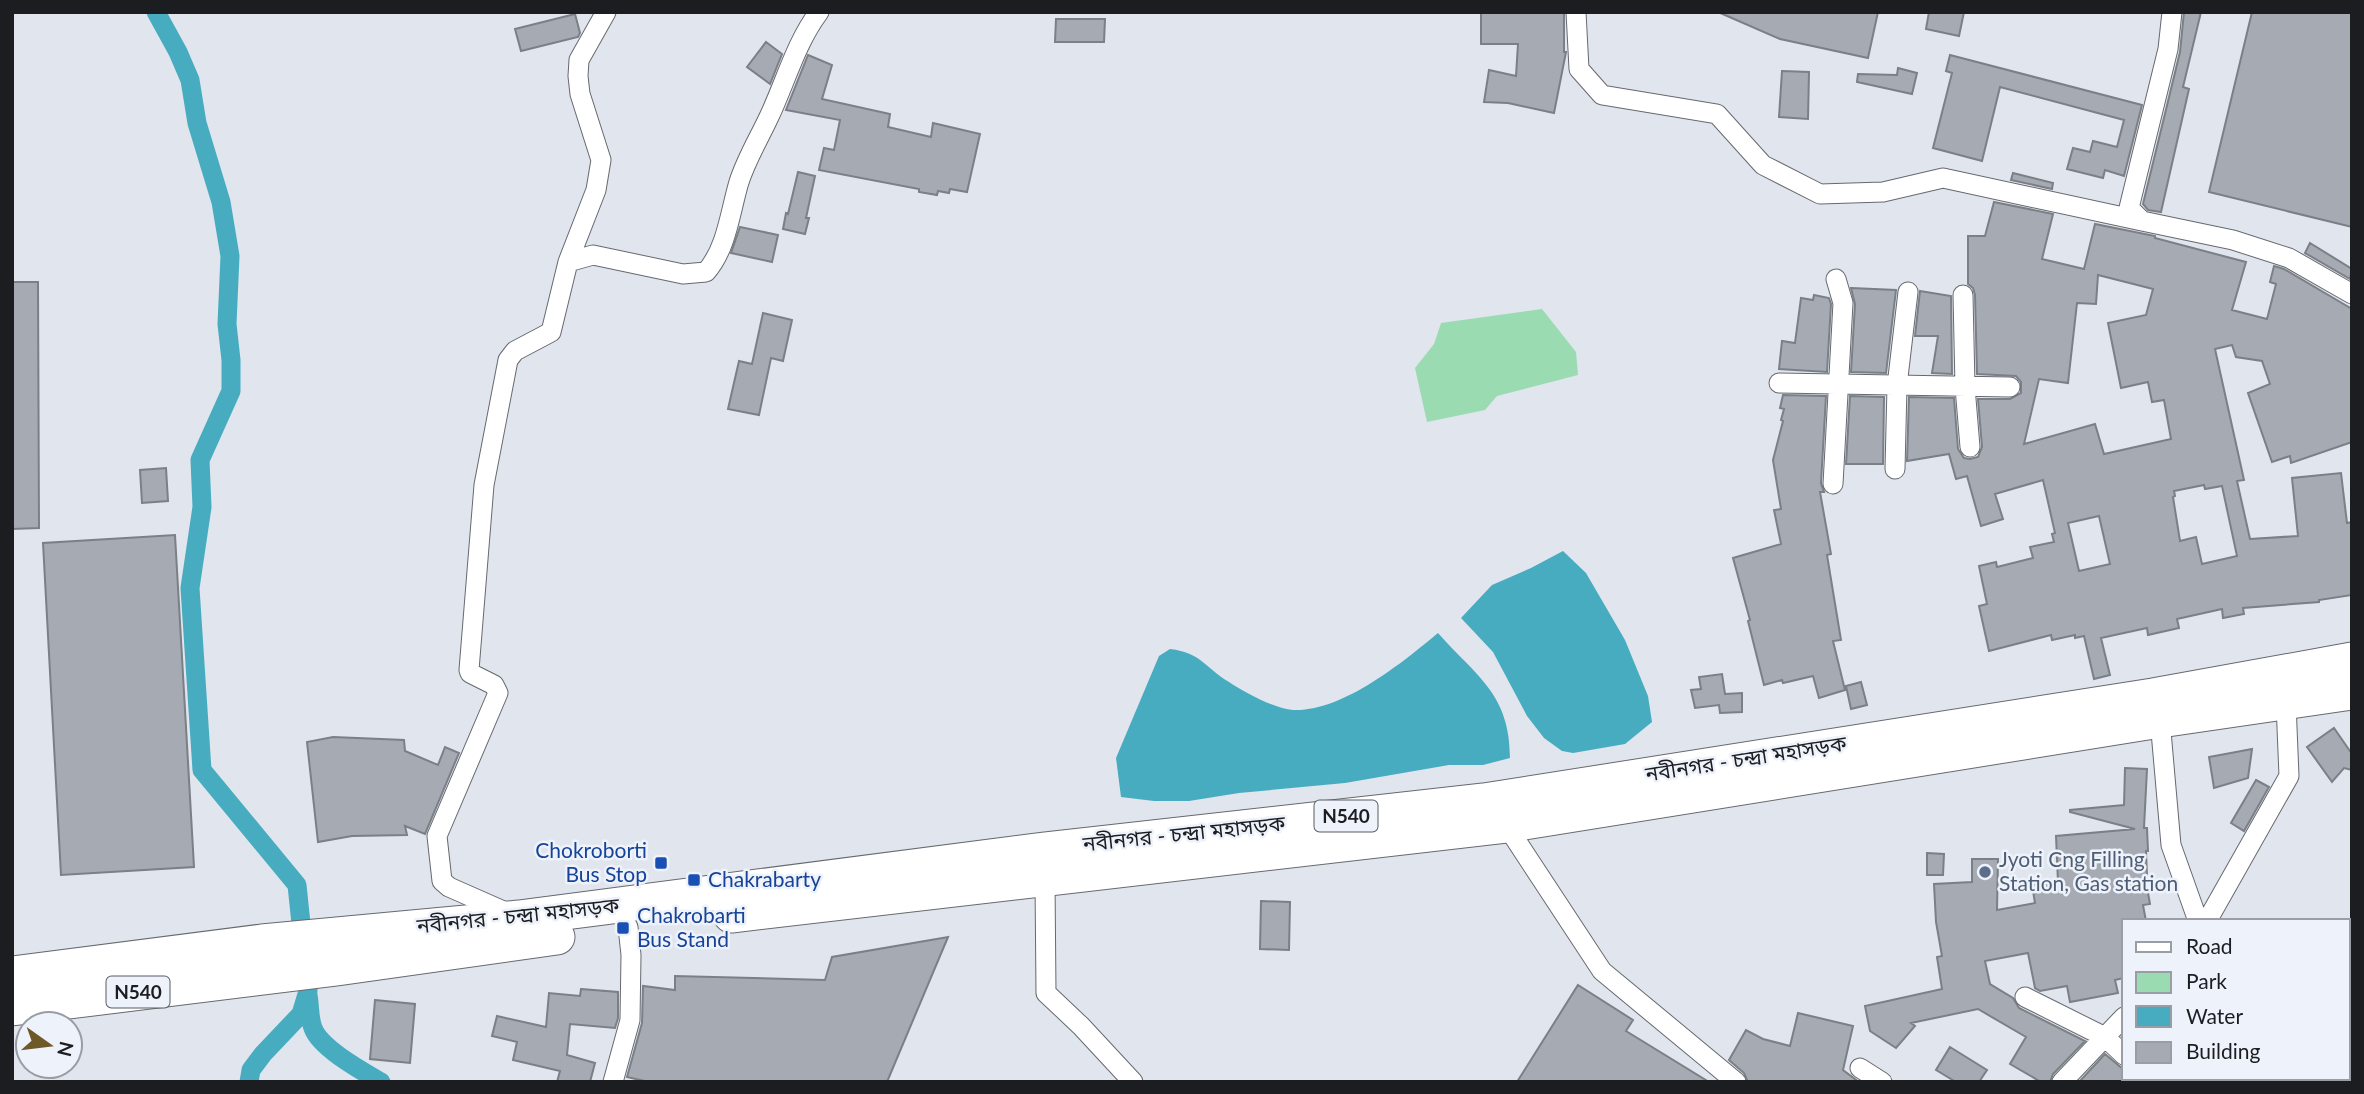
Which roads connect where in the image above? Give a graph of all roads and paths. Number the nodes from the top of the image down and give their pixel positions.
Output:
1 (606, 12) edge
2 (819, 12) edge
3 (1576, 12) edge
4 (2172, 12) edge
5 (2142, 221) junction
6 (568, 262) junction
7 (1836, 279) dead end
8 (1908, 292) dead end
9 (2352, 294) edge
10 (1963, 295) dead end
11 (1779, 383) dead end
12 (1837, 384) junction
13 (1897, 386) junction
14 (1965, 387) junction
15 (2010, 387) dead end
16 (1969, 447) dead end
17 (1895, 469) dead end
18 (1833, 484) dead end
19 (2352, 660) edge
20 (2352, 692) edge
21 (2286, 703) junction
22 (2160, 720) junction
23 (1506, 825) junction
24 (938, 878) junction
25 (1045, 880) junction
26 (519, 918) junction
27 (2197, 919) edge
28 (2208, 919) edge
29 (628, 927) junction
30 (336, 951) junction
31 (12, 974) edge
32 (2025, 997) dead end
33 (12, 1008) edge
34 (2122, 1019) edge
35 (2105, 1037) junction
36 (2122, 1053) edge
37 (1860, 1068) dead end
38 (613, 1082) edge
39 (1133, 1082) edge
40 (1736, 1082) edge
41 (1882, 1082) edge
42 (2062, 1082) edge

1 - 6 street
2 - 6 street
3 - 5 street
4 - 5 street
5 - 9 street
6 - 26 street
7 - 12 street
8 - 13 street
10 - 14 street
11 - 12 street
12 - 13 street
12 - 18 street
13 - 14 street
13 - 17 street
14 - 15 street
14 - 16 street
19 - 24 highway, নবীনগর - চন্দ্রা মহাসড়ক / N540
20 - 21 highway, নবীনগর - চন্দ্রা মহাসড়ক / N540
21 - 22 highway, নবীনগর - চন্দ্রা মহাসড়ক / N540
21 - 28 street
22 - 23 highway, নবীনগর - চন্দ্রা মহাসড়ক / N540
22 - 27 street
23 - 25 highway, নবীনগর - চন্দ্রা মহাসড়ক / N540
23 - 40 street
24 - 25 highway, নবীনগর - চন্দ্রা মহাসড়ক / N540
24 - 26 highway, নবীনগর - চন্দ্রা মহাসড়ক / N540
24 - 29 highway, নবীনগর - চন্দ্রা মহাসড়ক / N540
25 - 39 street
26 - 30 highway, নবীনগর - চন্দ্রা মহাসড়ক / N540
29 - 30 highway, নবীনগর - চন্দ্রা মহাসড়ক / N540
29 - 38 street
30 - 31 highway, নবীনগর - চন্দ্রা মহাসড়ক / N540
30 - 33 highway, নবীনগর - চন্দ্রা মহাসড়ক / N540
32 - 35 street
34 - 35 street
35 - 36 street
35 - 42 street
37 - 41 street

